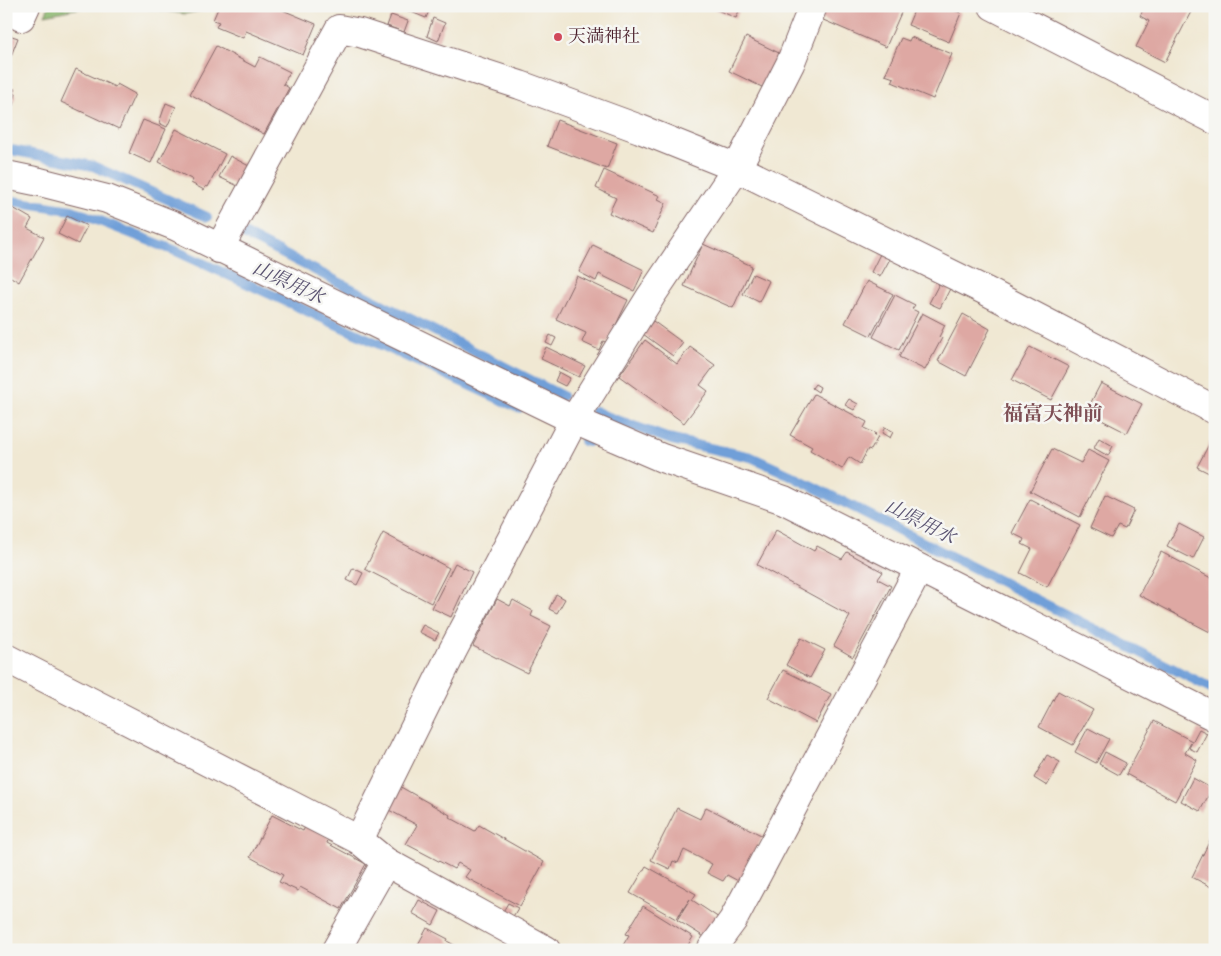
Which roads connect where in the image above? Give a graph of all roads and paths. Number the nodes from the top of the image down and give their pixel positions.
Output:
1 (26, 6) edge
2 (813, 6) edge
3 (993, 6) edge
4 (6, 9) edge
5 (1215, 120) edge
6 (737, 168) junction
7 (6, 175) edge
8 (218, 248) junction
9 (1215, 410) edge
10 (574, 420) junction
11 (919, 569) junction
12 (6, 658) edge
13 (1215, 717) edge
14 (359, 840) junction
15 (386, 862) junction
16 (336, 950) edge
17 (546, 950) edge
18 (711, 950) edge

1 - 4 street
2 - 6 street
3 - 5 street
6 - 8 street
6 - 9 street
6 - 10 street
7 - 8 street
8 - 10 street
10 - 11 street
10 - 14 street
11 - 13 street
11 - 18 street
12 - 14 street
14 - 15 street
15 - 16 street
15 - 17 street

